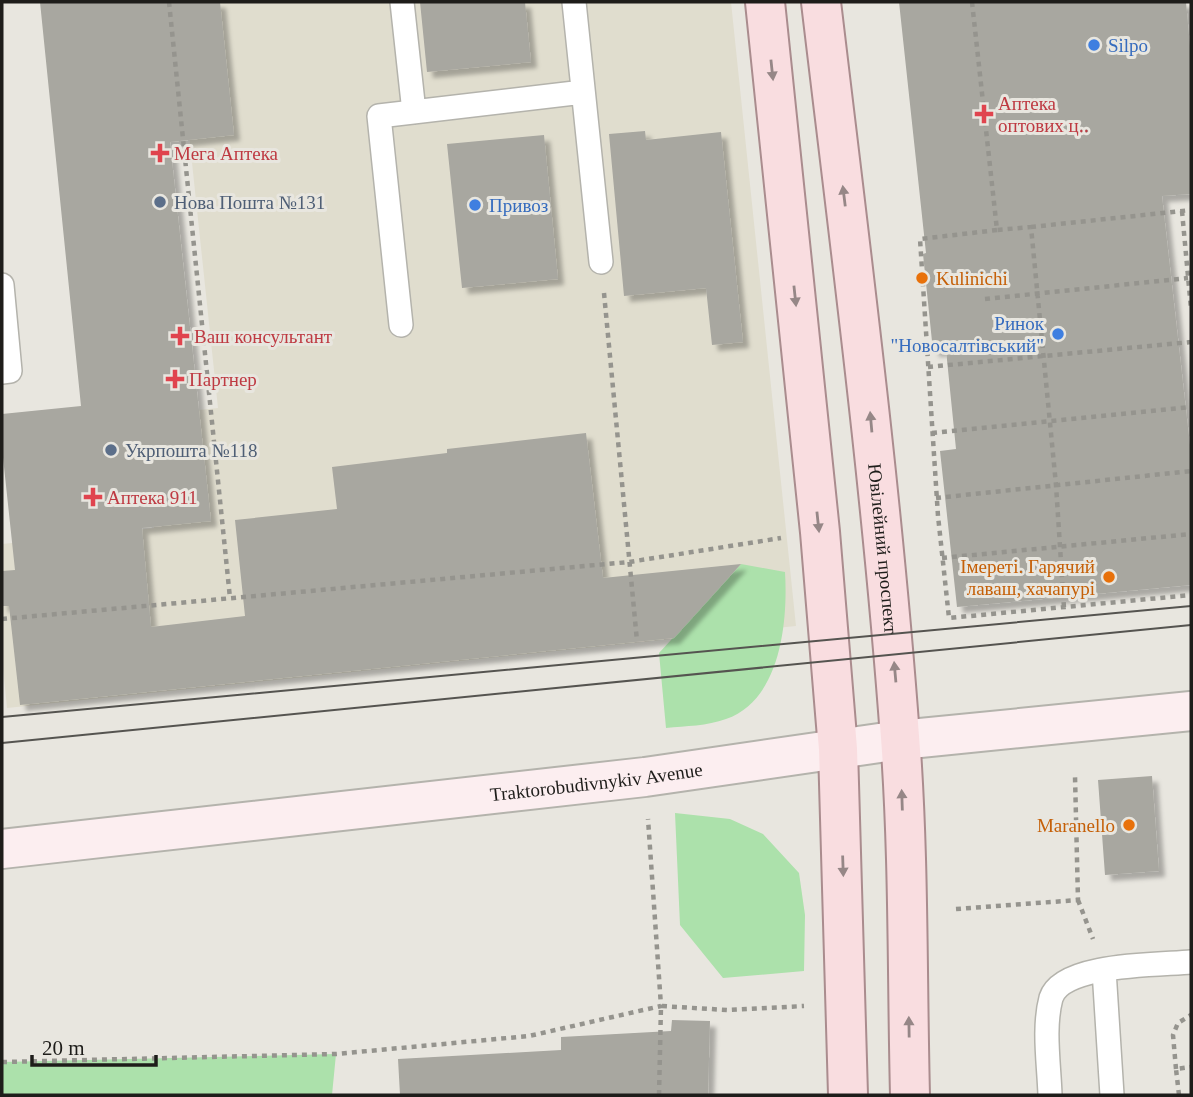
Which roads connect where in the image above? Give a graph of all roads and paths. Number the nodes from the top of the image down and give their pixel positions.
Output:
1 (169, 2) edge
2 (402, 2) edge
3 (574, 2) edge
4 (765, 2) edge
5 (821, 2) edge
6 (972, 2) edge
7 (583, 92) junction
8 (414, 112) junction
9 (1191, 210) edge
10 (1182, 211) junction
11 (1031, 227) junction
12 (997, 230) junction
13 (601, 262) joint
14 (1188, 278) junction
15 (2, 285) edge
16 (1037, 293) junction
17 (985, 299) dead end
18 (1191, 309) edge
19 (401, 325) dead end
20 (1191, 342) edge
21 (1044, 355) junction
22 (928, 367) junction
23 (2, 372) edge
24 (1191, 407) edge
25 (1050, 423) junction
26 (932, 433) junction
27 (1191, 471) edge
28 (1056, 485) junction
29 (936, 498) junction
30 (1191, 534) edge
31 (788, 537) dead end
32 (1060, 548) junction
33 (942, 558) junction
34 (629, 562) junction
35 (1191, 595) edge
36 (230, 598) junction
37 (1064, 608) junction
38 (2, 619) edge
39 (636, 640) dead end
40 (1191, 710) edge
41 (900, 740) junction
42 (838, 749) junction
43 (1075, 776) dead end
44 (648, 819) dead end
45 (2, 849) edge
46 (1078, 900) junction
47 (956, 909) dead end
48 (1191, 962) edge
49 (1104, 970) junction
50 (804, 995) dead end
51 (661, 1006) junction
52 (1191, 1015) edge
53 (2, 1062) edge
54 (1191, 1067) edge
55 (1176, 1069) junction
56 (659, 1095) edge
57 (848, 1095) edge
58 (910, 1095) edge
59 (1050, 1095) edge
60 (1112, 1095) edge
61 (1179, 1095) edge

1 - 36 path
2 - 8 lane
3 - 7 lane
4 -> 42 main road
41 -> 5 main road, Ювілейний проспект
6 - 12 path
7 - 8 lane
7 - 13 lane
8 - 19 lane
9 - 10 path
10 - 11 path
10 - 14 path
11 - 12 path
11 - 16 path
12 - 22 path
13 - 34 path
14 - 16 path
14 - 18 path
15 - 23 lane
16 - 17 path
16 - 21 path
20 - 21 path
21 - 22 path
21 - 25 path
22 - 26 path
24 - 25 path
25 - 26 path
25 - 28 path
26 - 29 path
27 - 28 path
28 - 29 path
28 - 32 path
29 - 33 path
30 - 32 path
31 - 34 path
32 - 33 path
32 - 37 path
33 - 37 path
34 - 36 path
34 - 39 path
35 - 37 path
36 - 38 path
40 - 41 main road, Traktorobudivnykiv Avenue
41 - 42 main road, Traktorobudivnykiv Avenue
58 -> 41 main road, Ювілейний проспект
42 - 45 main road, Traktorobudivnykiv Avenue
42 -> 57 main road
43 - 46 path
44 - 51 path
46 - 47 path
46 - 49 path
48 - 49 lane
49 - 59 lane
49 - 60 lane
50 - 51 path
51 - 53 path
51 - 56 path
52 - 55 path
54 - 55 path
55 - 61 path

